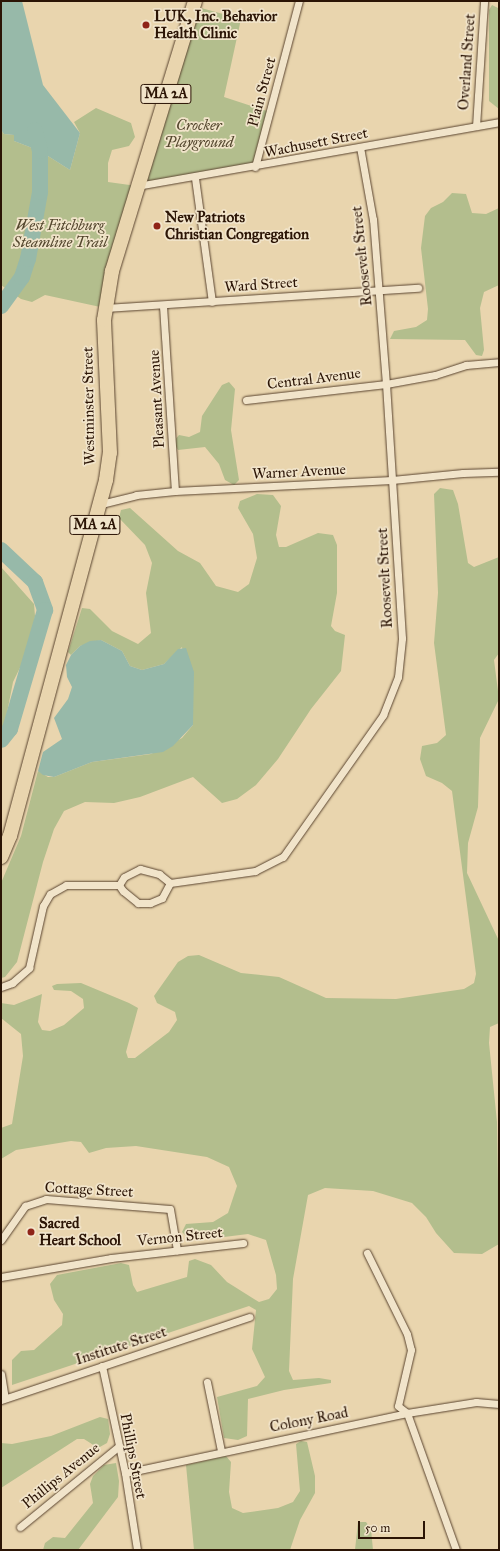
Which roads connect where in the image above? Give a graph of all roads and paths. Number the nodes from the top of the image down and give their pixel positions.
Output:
1 (195, 1) edge
2 (299, 1) edge
3 (484, 1) edge
4 (499, 122) edge
5 (476, 126) junction
6 (360, 148) junction
7 (255, 167) junction
8 (195, 178) junction
9 (137, 186) junction
10 (418, 288) dead end
11 (379, 292) junction
12 (212, 302) junction
13 (163, 306) junction
14 (105, 308) junction
15 (499, 362) edge
16 (386, 384) junction
17 (246, 400) dead end
18 (499, 472) edge
19 (392, 480) junction
20 (175, 492) junction
21 (101, 504) junction
22 (1, 857) edge
23 (170, 883) junction
24 (118, 885) junction
25 (1, 987) edge
26 (1, 1240) edge
27 (243, 1243) dead end
28 (177, 1250) junction
29 (367, 1253) dead end
30 (1, 1277) edge
31 (249, 1317) dead end
32 (102, 1366) junction
33 (1, 1374) edge
34 (207, 1382) dead end
35 (3, 1399) edge
36 (499, 1402) edge
37 (406, 1413) junction
38 (119, 1446) junction
39 (222, 1451) junction
40 (125, 1473) junction
41 (20, 1527) dead end
42 (137, 1550) edge
43 (456, 1550) edge

1 - 9 highway, Westminster Street / MA 2A
2 - 7 street, Plain Street
3 - 5 street, Overland Street
4 - 5 street, Wachusett Street
5 - 6 street, Wachusett Street
6 - 7 street, Wachusett Street
6 - 11 street, Roosevelt Street
7 - 8 street, Wachusett Street
8 - 9 street, Wachusett Street
8 - 12 street
9 - 14 highway, Westminster Street / MA 2A
10 - 11 street, Ward Street
11 - 12 street, Ward Street
11 - 16 street, Roosevelt Street
12 - 13 street, Ward Street
13 - 14 street, Ward Street
13 - 20 street, Pleasant Avenue
14 - 21 highway, Westminster Street / MA 2A
15 - 16 street, Central Avenue
16 - 17 street, Central Avenue
16 - 19 street, Roosevelt Street
18 - 19 street, Warner Avenue
19 - 20 street, Warner Avenue
19 - 23 street, Roosevelt Street
20 - 21 street, Warner Avenue
21 - 22 highway, Westminster Street / MA 2A
23 - 24 street
23 - 24 street
24 - 25 street
26 - 28 street, Cottage Street
27 - 28 street, Vernon Street
28 - 30 street, Vernon Street
29 - 37 street
31 - 32 street, Institute Street
32 - 35 street, Institute Street
32 - 38 street, Phillips Street
33 - 35 street
34 - 39 street
36 - 37 street, Colony Road
37 - 39 street, Colony Road
37 - 43 street
38 - 40 street, Phillips Street
38 - 41 street, Phillips Avenue
39 - 40 street, Colony Road
40 - 42 street, Phillips Street

